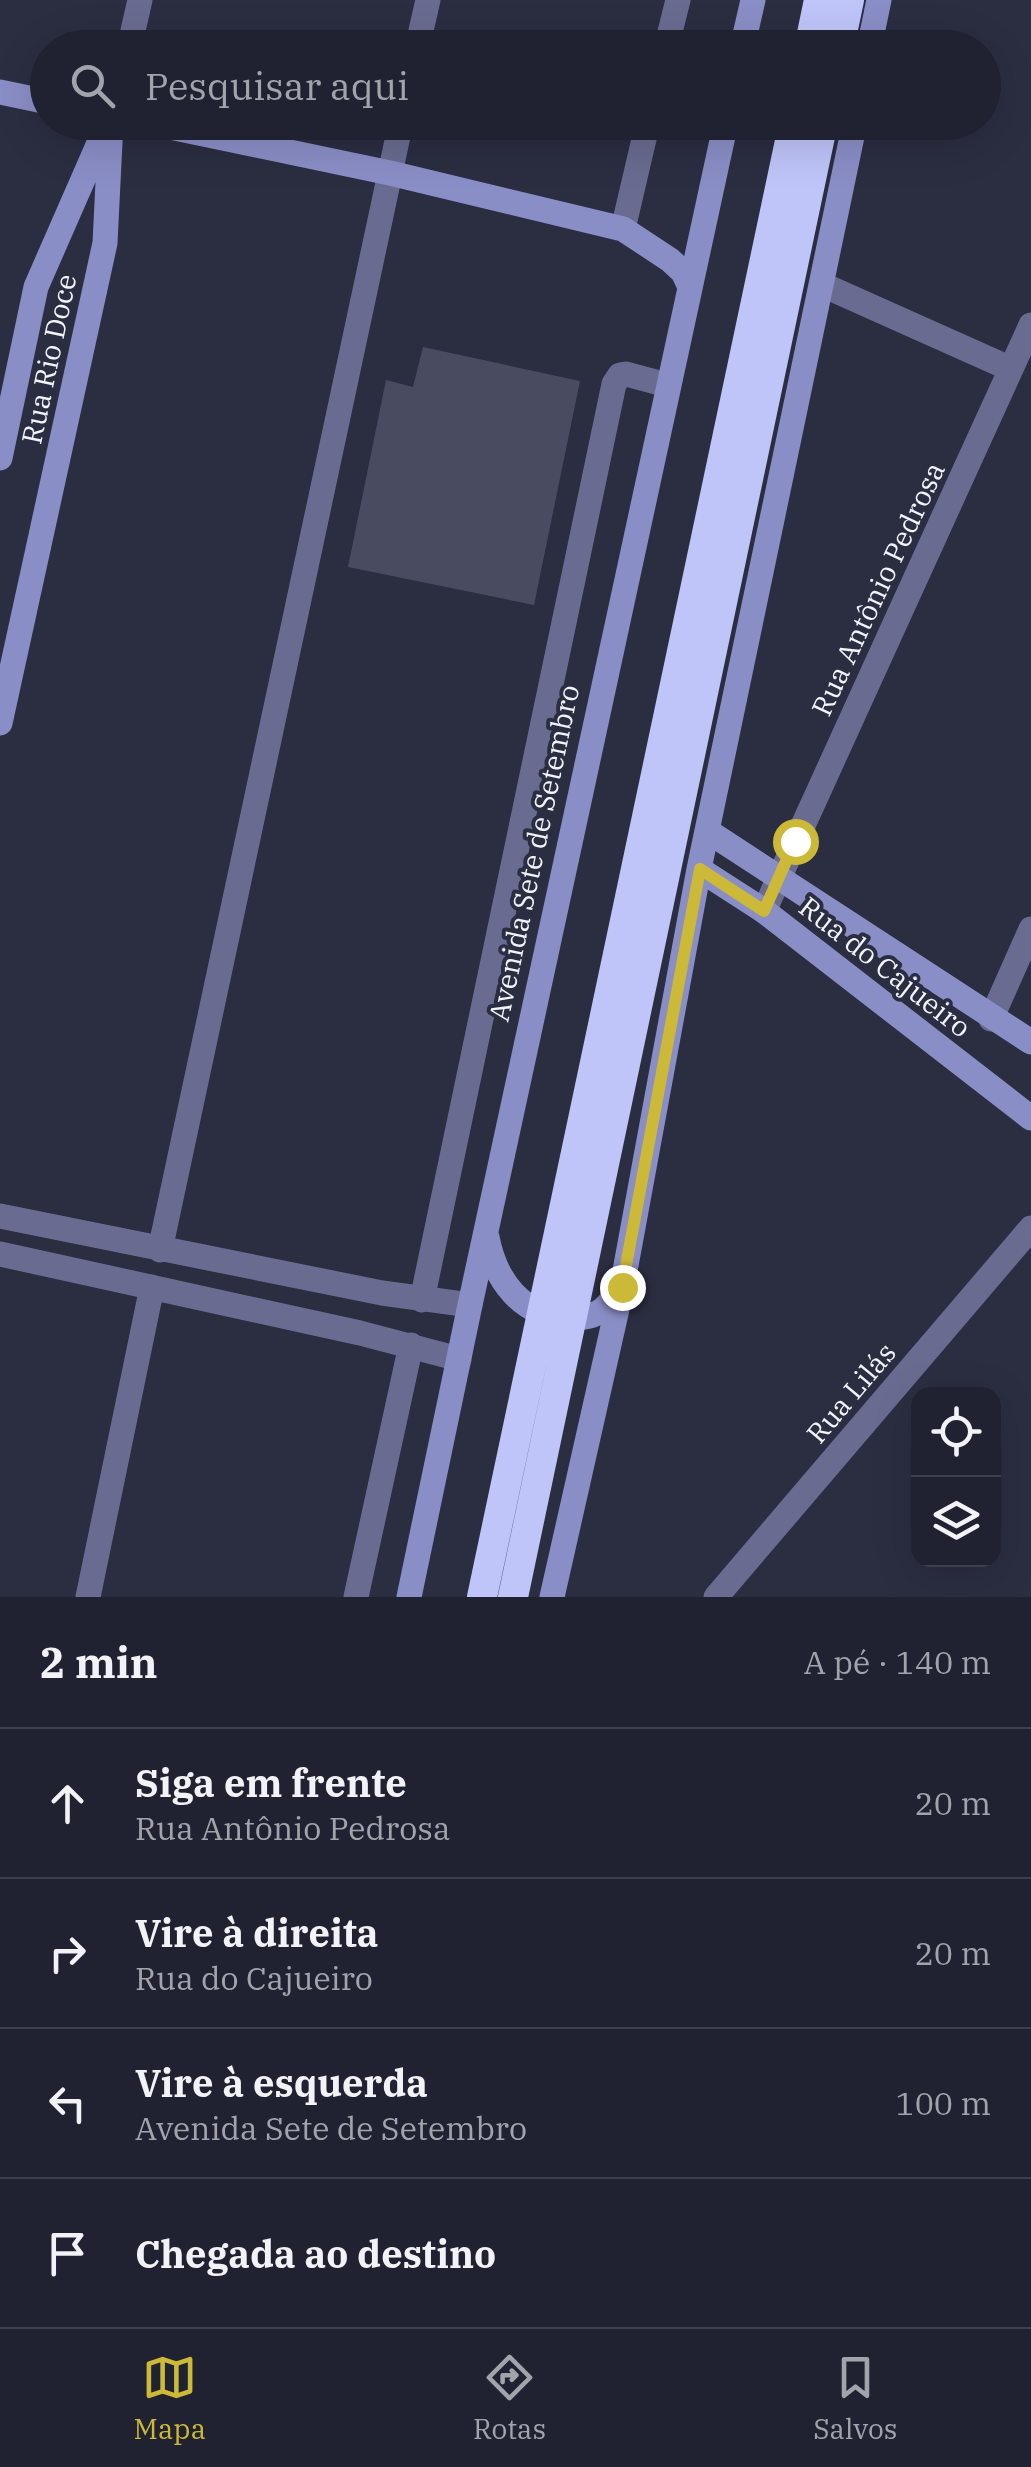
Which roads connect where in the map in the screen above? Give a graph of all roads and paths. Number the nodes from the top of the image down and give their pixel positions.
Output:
1 (140, 0) edge
2 (428, 0) edge
3 (678, 0) edge
4 (753, 0) edge
5 (820, 0) edge
6 (849, 0) edge
7 (878, 0) edge
8 (133, 30) edge
9 (421, 30) edge
10 (670, 30) edge
11 (746, 30) edge
12 (814, 30) edge
13 (843, 30) edge
14 (872, 30) edge
15 (0, 92) edge
16 (30, 98) edge
17 (101, 140) edge
18 (108, 140) edge
19 (232, 140) edge
20 (397, 140) edge
21 (644, 140) edge
22 (722, 140) edge
23 (790, 140) edge
24 (819, 140) edge
25 (851, 140) edge
26 (390, 173) junction
27 (623, 229) junction
28 (823, 285) junction
29 (690, 287) junction
30 (1031, 325) edge
31 (1011, 369) junction
32 (668, 385) junction
33 (0, 458) edge
34 (0, 723) edge
35 (709, 832) junction
36 (700, 869) junction
37 (779, 878) junction
38 (764, 911) junction
39 (1031, 929) edge
40 (992, 1019) junction
41 (1031, 1042) edge
42 (1031, 1118) edge
43 (0, 1216) edge
44 (1031, 1228) edge
45 (486, 1232) junction
46 (160, 1250) junction
47 (0, 1254) edge
48 (622, 1287) junction
49 (152, 1288) junction
50 (422, 1300) junction
51 (470, 1304) junction
52 (411, 1346) junction
53 (459, 1359) junction
54 (88, 1597) edge
55 (356, 1597) edge
56 (410, 1597) edge
57 (482, 1597) edge
58 (513, 1597) edge
59 (552, 1597) edge
60 (716, 1597) edge

1 - 8 street
2 - 9 street
3 - 10 street
4 - 11 main road
5 - 12 highway
6 - 13 highway
7 - 14 main road
15 - 16 main road
17 - 33 main road, Rua Rio Doce
18 - 34 main road, Rua Rio Doce
19 - 26 main road
20 - 26 street
21 - 27 street
22 - 29 main road, Avenida Sete de Setembro
23 - 57 highway, bridge
24 - 58 highway, bridge
25 - 28 main road
26 - 27 main road
26 - 46 street
27 - 29 main road
28 - 31 street
28 - 35 main road
29 - 32 main road, Avenida Sete de Setembro
30 - 31 street, Rua Antônio Pedrosa
31 - 37 street, Rua Antônio Pedrosa
32 - 45 main road, Avenida Sete de Setembro
32 - 50 street, Avenida Sete de Setembro
35 - 36 main road
35 - 37 main road, Rua do Cajueiro
36 - 38 main road, Rua do Cajueiro
36 - 48 main road
37 - 38 street, Rua Antônio Pedrosa
37 - 40 main road, Rua do Cajueiro
38 - 42 main road, Rua do Cajueiro
39 - 40 street
40 - 41 main road, Rua do Cajueiro
43 - 46 street
44 - 60 street, Rua Lilás
45 - 48 main road
45 - 51 main road, Avenida Sete de Setembro
46 - 50 street
47 - 49 street
48 - 59 main road
49 - 52 street
49 - 54 street
50 - 51 street
51 - 53 main road, Avenida Sete de Setembro
52 - 53 street
52 - 55 street
53 - 56 main road, Avenida Sete de Setembro

